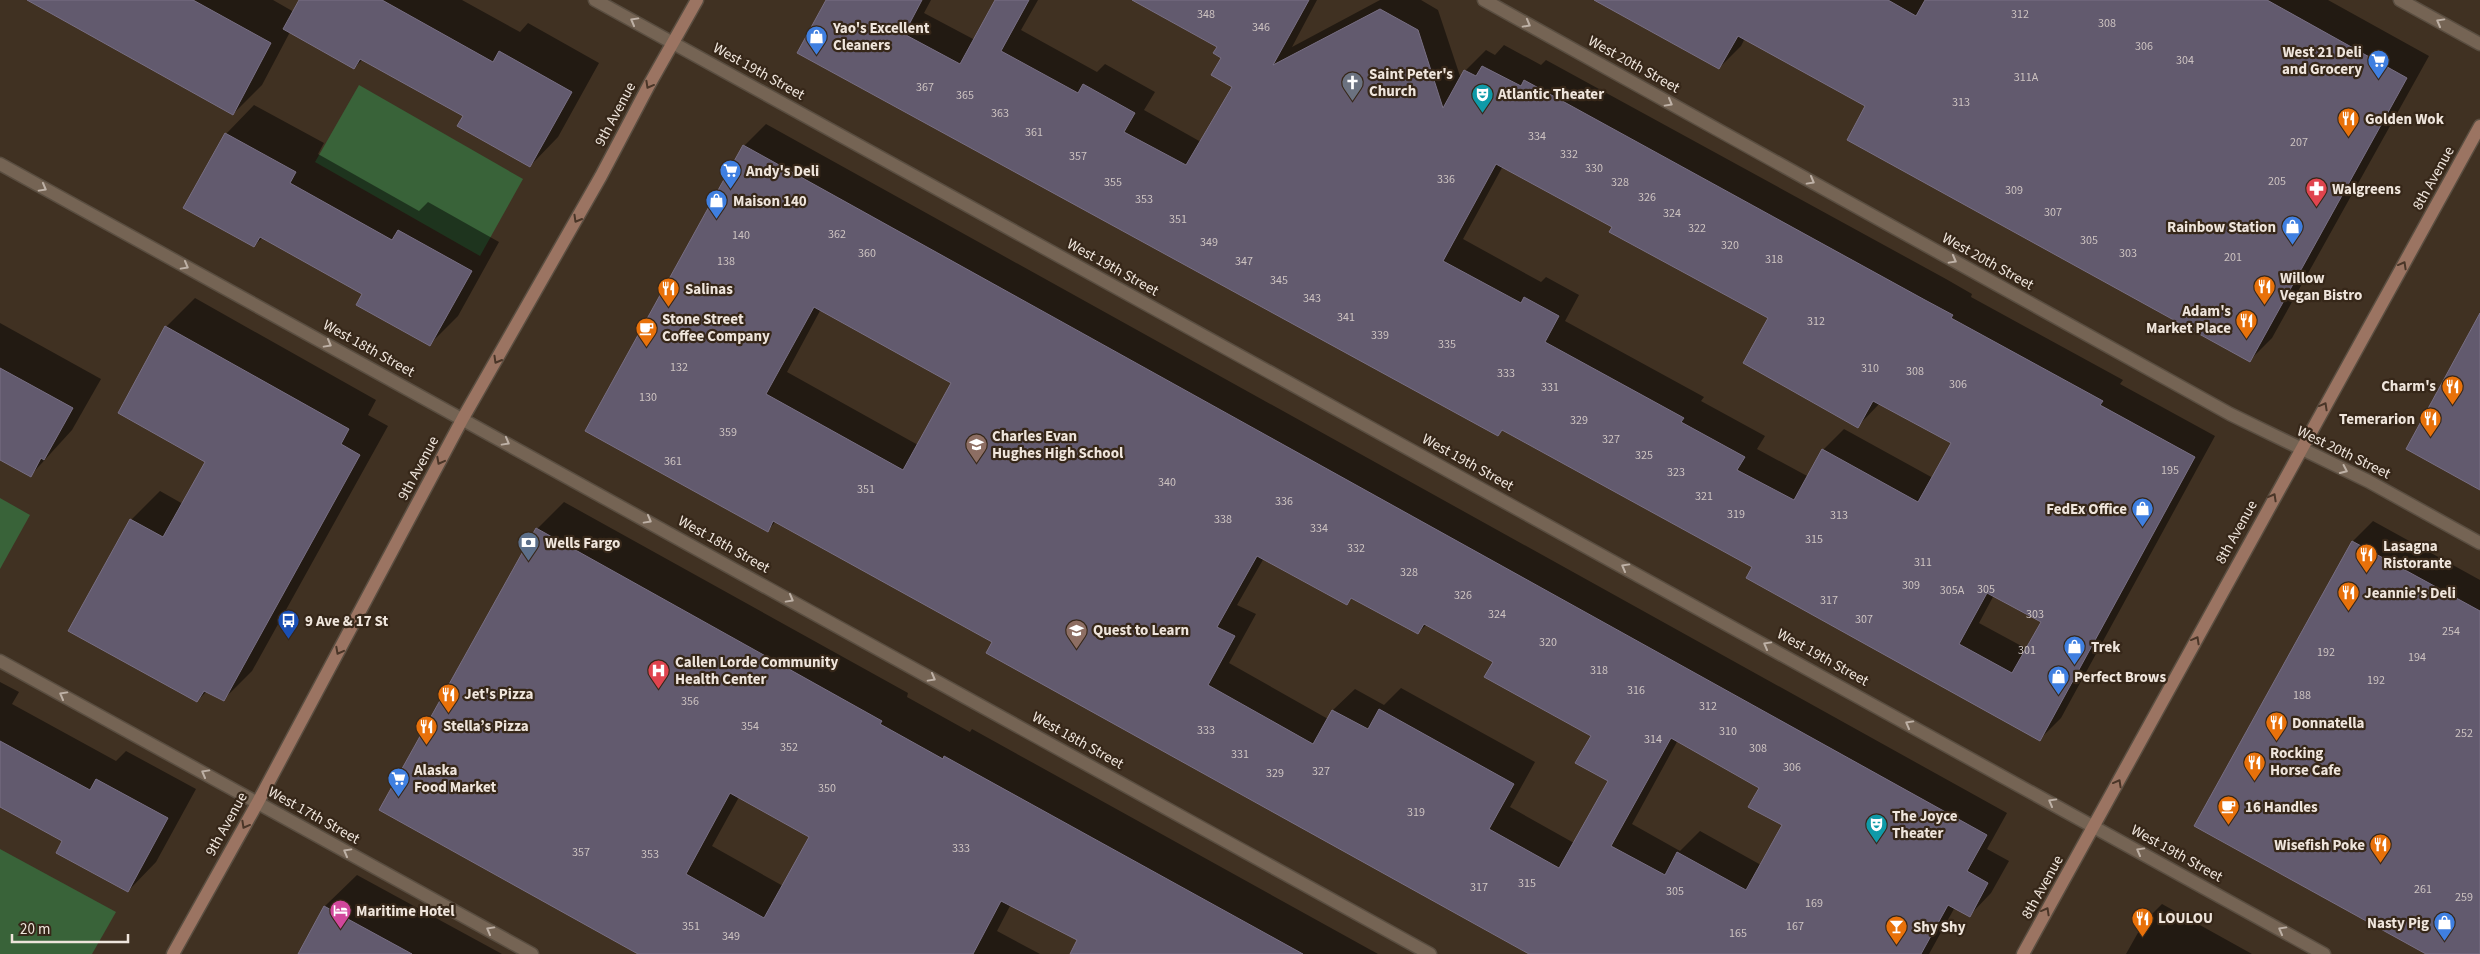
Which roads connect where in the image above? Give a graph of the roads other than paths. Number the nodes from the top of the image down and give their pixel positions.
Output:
1 (596, 0) edge
2 (697, 0) edge
3 (1484, 0) edge
4 (2400, 0) edge
5 (673, 43) junction
6 (2480, 44) edge
7 (2480, 126) edge
8 (0, 164) edge
9 (463, 418) junction
10 (2300, 449) junction
11 (2480, 543) edge
12 (0, 661) edge
13 (258, 802) junction
14 (2094, 825) junction
15 (173, 954) edge
16 (532, 954) edge
17 (1430, 954) edge
18 (2023, 954) edge
19 (2324, 954) edge

5 -> 1 street, West 19th Street
2 - 5 main road, 9th Avenue
3 -> 10 street, West 20th Street
6 -> 4 street
5 -> 9 main road, 9th Avenue
14 -> 5 street, West 19th Street
10 -> 7 main road, 8th Avenue
8 -> 9 street, West 18th Street
9 -> 13 main road, 9th Avenue
9 -> 17 street, West 18th Street
10 -> 11 street, West 20th Street
14 -> 10 main road, 8th Avenue
13 -> 12 street, West 17th Street
13 -> 15 main road, 9th Avenue
16 -> 13 street, West 17th Street
18 -> 14 main road, 8th Avenue
19 -> 14 street, West 19th Street

